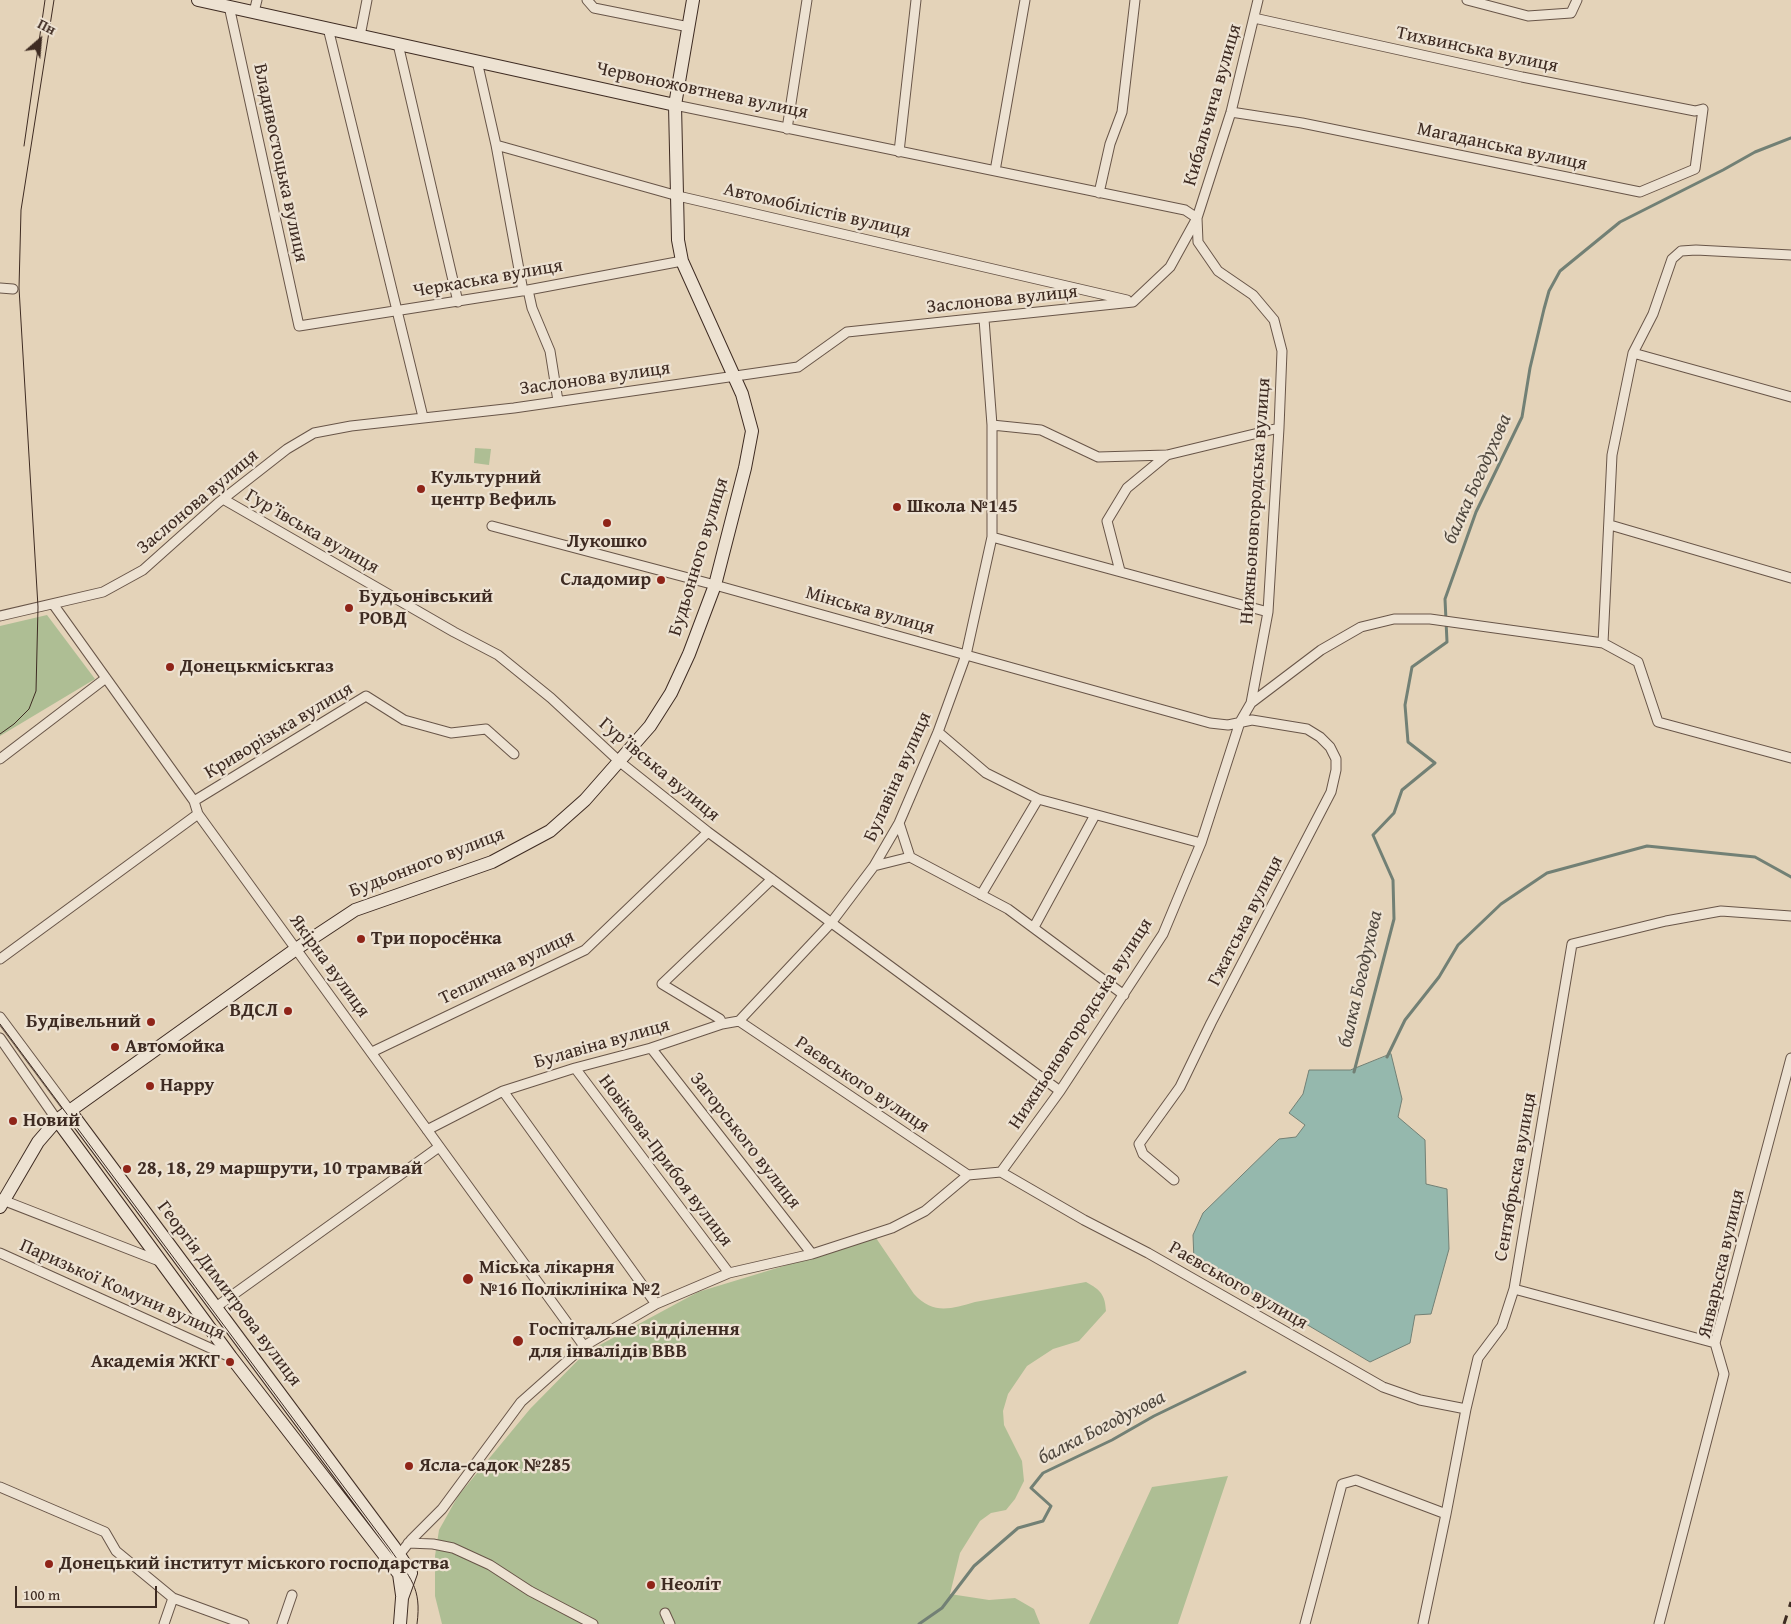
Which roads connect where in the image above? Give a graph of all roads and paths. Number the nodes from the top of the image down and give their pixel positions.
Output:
1 (198, 0) edge
2 (368, 0) edge
3 (587, 0) edge
4 (694, 0) edge
5 (807, 0) edge
6 (916, 0) edge
7 (1025, 0) edge
8 (1135, 0) edge
9 (1258, 0) edge
10 (1467, 0) edge
11 (1577, 0) edge
12 (229, 6) junction
13 (256, 6) edge
14 (1254, 18) junction
15 (328, 28) junction
16 (689, 28) junction
17 (360, 36) junction
18 (398, 44) junction
19 (477, 61) junction
20 (675, 104) junction
21 (1695, 111) joint
22 (1231, 112) junction
23 (787, 129) junction
24 (496, 146) junction
25 (899, 152) junction
26 (995, 171) junction
27 (1099, 192) junction
28 (678, 196) junction
29 (1197, 218) junction
30 (1791, 255) edge
31 (682, 261) junction
32 (0, 288) edge
33 (13, 289) dead end
34 (526, 290) junction
35 (458, 302) junction
36 (1133, 302) junction
37 (396, 311) junction
38 (984, 319) junction
39 (299, 326) joint
40 (1634, 353) junction
41 (735, 375) junction
42 (1791, 397) edge
43 (558, 400) junction
44 (423, 417) junction
45 (992, 425) junction
46 (1279, 428) junction
47 (1167, 454) junction
48 (223, 499) junction
49 (1610, 525) junction
50 (492, 526) dead end
51 (992, 537) junction
52 (1120, 571) junction
53 (1791, 578) edge
54 (715, 585) junction
55 (53, 604) junction
56 (1268, 612) junction
57 (0, 616) edge
58 (1603, 643) junction
59 (966, 655) junction
60 (106, 678) junction
61 (1251, 703) junction
62 (1240, 722) junction
63 (938, 732) junction
64 (514, 754) dead end
65 (1791, 758) edge
66 (0, 759) edge
67 (620, 762) junction
68 (1038, 799) junction
69 (194, 801) junction
70 (198, 814) junction
71 (1095, 815) junction
72 (899, 822) junction
73 (708, 832) junction
74 (1201, 843) junction
75 (910, 857) junction
76 (874, 866) junction
77 (772, 879) junction
78 (981, 895) junction
79 (1791, 916) edge
80 (831, 923) junction
81 (1034, 927) junction
82 (296, 949) junction
83 (0, 959) edge
84 (1124, 996) junction
85 (0, 1017) edge
86 (739, 1021) junction
87 (722, 1024) junction
88 (0, 1038) edge
89 (651, 1048) junction
90 (372, 1052) junction
91 (1791, 1058) edge
92 (575, 1068) junction
93 (503, 1091) junction
94 (1060, 1091) junction
95 (70, 1111) junction
96 (58, 1120) junction
97 (427, 1130) junction
98 (439, 1147) junction
99 (1001, 1172) junction
100 (968, 1175) junction
101 (1174, 1180) dead end
102 (1, 1202) edge
103 (0, 1253) edge
104 (812, 1254) junction
105 (159, 1261) junction
106 (729, 1273) junction
107 (1514, 1289) junction
108 (656, 1304) junction
109 (216, 1307) junction
110 (1715, 1343) junction
111 (584, 1346) junction
112 (231, 1357) junction
113 (1466, 1409) junction
114 (0, 1487) edge
115 (1446, 1514) junction
116 (408, 1544) junction
117 (399, 1555) junction
118 (292, 1595) dead end
119 (173, 1598) junction
120 (402, 1598) junction
121 (665, 1614) dead end
122 (164, 1624) edge
123 (244, 1624) edge
124 (282, 1624) edge
125 (400, 1624) edge
126 (593, 1624) edge
127 (670, 1624) edge
128 (1305, 1624) edge
129 (1423, 1624) edge
130 (1658, 1624) edge

1 - 12 main road, Червоножовтнева вулиця
2 - 17 street
3 - 16 street
4 - 16 main road, Будьонного вулиця
5 - 23 street
6 - 25 street
7 - 26 street
8 - 27 street
9 - 14 street, Кибальчича вулиця
10 - 11 street
12 - 13 main road, Червоножовтнева вулиця
12 - 39 street, Владивостоцька вулиця
13 - 15 main road, Червоножовтнева вулиця
14 - 21 street, Тихвинська вулиця
14 - 22 street, Кибальчича вулиця
15 - 17 main road, Червоножовтнева вулиця
15 - 37 street
16 - 20 main road, Будьонного вулиця
17 - 18 main road, Червоножовтнева вулиця
18 - 19 main road, Червоножовтнева вулиця
18 - 35 street
19 - 20 main road, Червоножовтнева вулиця
19 - 24 street
20 - 23 street, Червоножовтнева вулиця
20 - 28 main road, Будьонного вулиця
21 - 22 street, Магаданська вулиця
22 - 29 street, Кибальчича вулиця
23 - 25 street, Червоножовтнева вулиця
24 - 28 street, Автомобілістів вулиця
24 - 34 street
25 - 26 street, Червоножовтнева вулиця
26 - 27 street, Червоножовтнева вулиця
27 - 29 street, Червоножовтнева вулиця
28 - 31 main road, Будьонного вулиця
28 - 36 street, Автомобілістів вулиця
29 - 36 street
29 - 46 street, Нижньоновгородська вулиця
30 - 40 street
31 - 34 street, Черкаська вулиця
31 - 41 main road, Будьонного вулиця
32 - 33 street
34 - 35 street, Черкаська вулиця
34 - 43 street
35 - 37 street, Черкаська вулиця
36 - 38 street, Заслонова вулиця
37 - 39 street, Черкаська вулиця
37 - 44 street
38 - 41 street, Заслонова вулиця
38 - 45 street, Булавіна вулиця
40 - 42 street
40 - 49 street
41 - 43 street, Заслонова вулиця
41 - 54 main road, Будьонного вулиця
43 - 44 street, Заслонова вулиця
44 - 48 street, Заслонова вулиця
45 - 47 street
45 - 51 street, Булавіна вулиця
46 - 47 street
46 - 56 street, Нижньоновгородська вулиця
47 - 52 street
48 - 55 street, Заслонова вулиця
48 - 67 street, Гур’ївська вулиця
49 - 53 street
49 - 58 street
50 - 54 street, Мінська вулиця
51 - 52 street
51 - 59 street, Булавіна вулиця
52 - 56 street
54 - 59 street, Мінська вулиця
54 - 67 main road, Будьонного вулиця
55 - 57 street, Заслонова вулиця
55 - 60 street, Якірна вулиця
56 - 61 street, Нижньоновгородська вулиця
58 - 61 street
58 - 65 street
59 - 62 street, Мінська вулиця
59 - 63 street, Булавіна вулиця
60 - 66 street
60 - 69 street, Якірна вулиця
61 - 62 street, Нижньоновгородська вулиця
62 - 74 street, Нижньоновгородська вулиця
62 - 101 street, Гжатська вулиця
63 - 68 street
63 - 72 street, Булавіна вулиця
64 - 69 street, Криворізька вулиця
67 - 73 street, Гур’ївська вулиця
67 - 82 main road, Будьонного вулиця
68 - 71 street
68 - 78 street
69 - 70 street, Якірна вулиця
70 - 82 street, Якірна вулиця
70 - 83 street
71 - 74 street
71 - 81 street
72 - 75 street
72 - 76 street, Булавіна вулиця
73 - 77 street, Гур’ївська вулиця
73 - 90 street, Теплична вулиця
74 - 84 street, Нижньоновгородська вулиця
75 - 76 street
75 - 78 street
76 - 80 street, Булавіна вулиця
77 - 80 street, Гур’ївська вулиця
77 - 87 street
78 - 81 street
79 - 107 street, Сентябрьска вулиця
80 - 86 street, Булавіна вулиця
80 - 94 street, Гур’ївська вулиця
81 - 84 street
82 - 90 street, Якірна вулиця
82 - 95 main road, Будьонного вулиця
84 - 94 street, Нижньоновгородська вулиця
85 - 95 street, Георгія Димитрова вулиця
86 - 87 street, Булавіна вулиця
86 - 100 street, Раєвського вулиця
87 - 89 street, Булавіна вулиця
88 - 96 street, Георгія Димитрова вулиця
89 - 92 street, Булавіна вулиця
89 - 104 street, Загорського вулиця
90 - 97 street, Якірна вулиця
91 - 110 street, Январьска вулиця
92 - 93 street, Булавіна вулиця
92 - 106 street, Новікова-Прибоя вулиця
93 - 97 street, Булавіна вулиця
93 - 108 street
94 - 99 street, Нижньоновгородська вулиця
95 - 96 main road, Будьонного вулиця
95 - 109 main road, Георгія Димитрова вулиця
96 - 102 main road, Будьонного вулиця
96 - 105 main road, Георгія Димитрова вулиця
97 - 98 street, Якірна вулиця
98 - 109 street
98 - 111 street, Якірна вулиця
99 - 100 street
99 - 113 street, Раєвського вулиця
100 - 104 street
102 - 105 street, Паризької Комуни вулиця
103 - 112 street, Паризької Комуни вулиця
104 - 106 street
105 - 112 main road, Георгія Димитрова вулиця
106 - 108 street
107 - 110 street
107 - 113 street, Сентябрьска вулиця
108 - 111 street
109 - 117 main road, Георгія Димитрова вулиця
110 - 130 street, Январьска вулиця
111 - 116 street
112 - 120 main road, Георгія Димитрова вулиця
113 - 115 street, Сентябрьска вулиця
114 - 119 street
115 - 128 street
115 - 129 street, Сентябрьска вулиця
116 - 117 street
116 - 126 street
117 - 120 main road, Георгія Димитрова вулиця
118 - 124 street
119 - 122 street
119 - 123 street
120 - 125 main road, Георгія Димитрова вулиця
121 - 127 street

